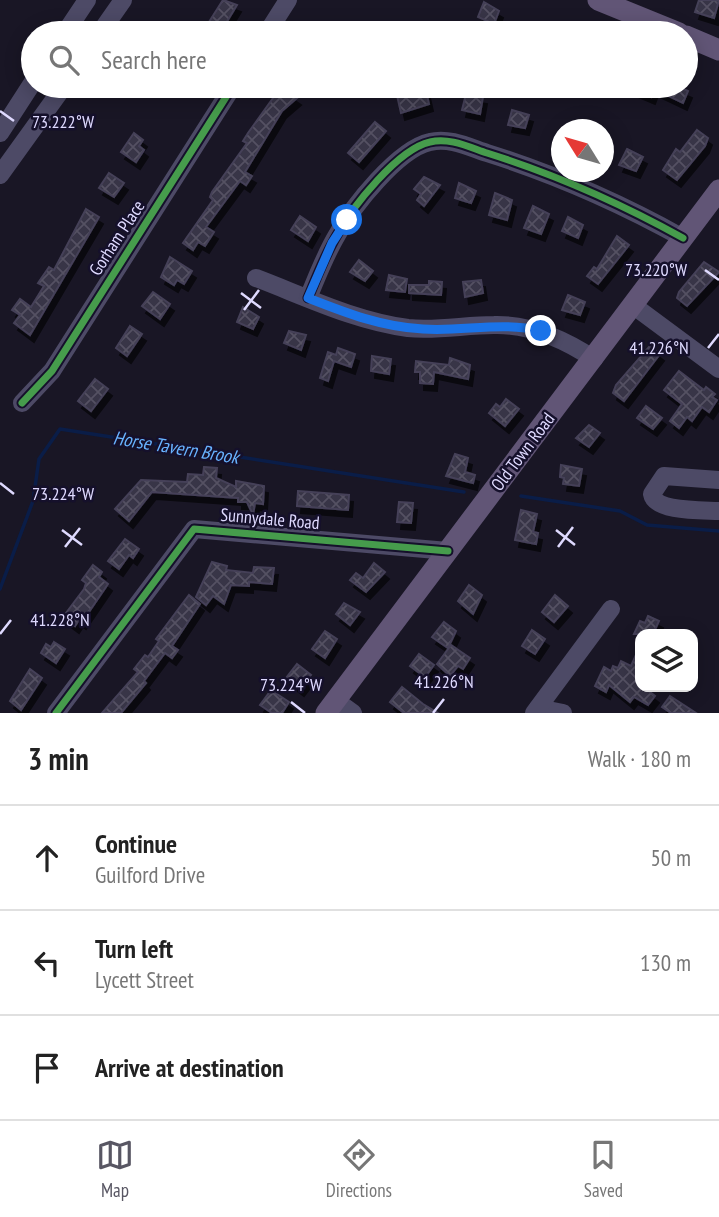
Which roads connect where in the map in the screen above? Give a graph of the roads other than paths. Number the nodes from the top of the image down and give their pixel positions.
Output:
1 (87, 0) edge
2 (123, 0) edge
3 (288, 0) edge
4 (598, 0) edge
5 (627, 5) edge
6 (73, 21) edge
7 (108, 21) edge
8 (275, 21) edge
9 (657, 21) edge
10 (698, 41) edge
11 (719, 50) edge
12 (23, 98) edge
13 (56, 98) edge
14 (225, 98) edge
15 (36, 126) junction
16 (0, 133) edge
17 (0, 175) edge
18 (0, 182) edge
19 (719, 190) edge
20 (683, 239) junction
21 (256, 278) dead end
22 (308, 298) junction
23 (634, 306) junction
24 (594, 359) junction
25 (719, 369) edge
26 (22, 402) dead end
27 (719, 480) edge
28 (719, 511) edge
29 (447, 551) junction
30 (611, 609) dead end
31 (331, 706) edge
32 (536, 710) edge
33 (56, 713) edge
34 (353, 713) edge
35 (562, 713) edge

1 - 6 street
2 - 7 street
3 - 8 street
4 - 5 main road
5 - 9 main road
10 - 11 main road
12 - 16 street
13 - 15 street
14 - 26 street, Gorham Place
15 - 17 street
15 - 18 street
19 - 20 main road, Old Town Road
20 - 22 street
20 - 23 main road, Old Town Road
21 - 22 street
22 - 24 street
23 - 24 main road, Old Town Road
23 - 25 street
24 - 29 main road, Old Town Road
27 - 28 street
29 - 31 main road, Old Town Road
29 - 33 street, Sunnydale Road
30 - 32 street
31 - 34 street
32 - 35 street

